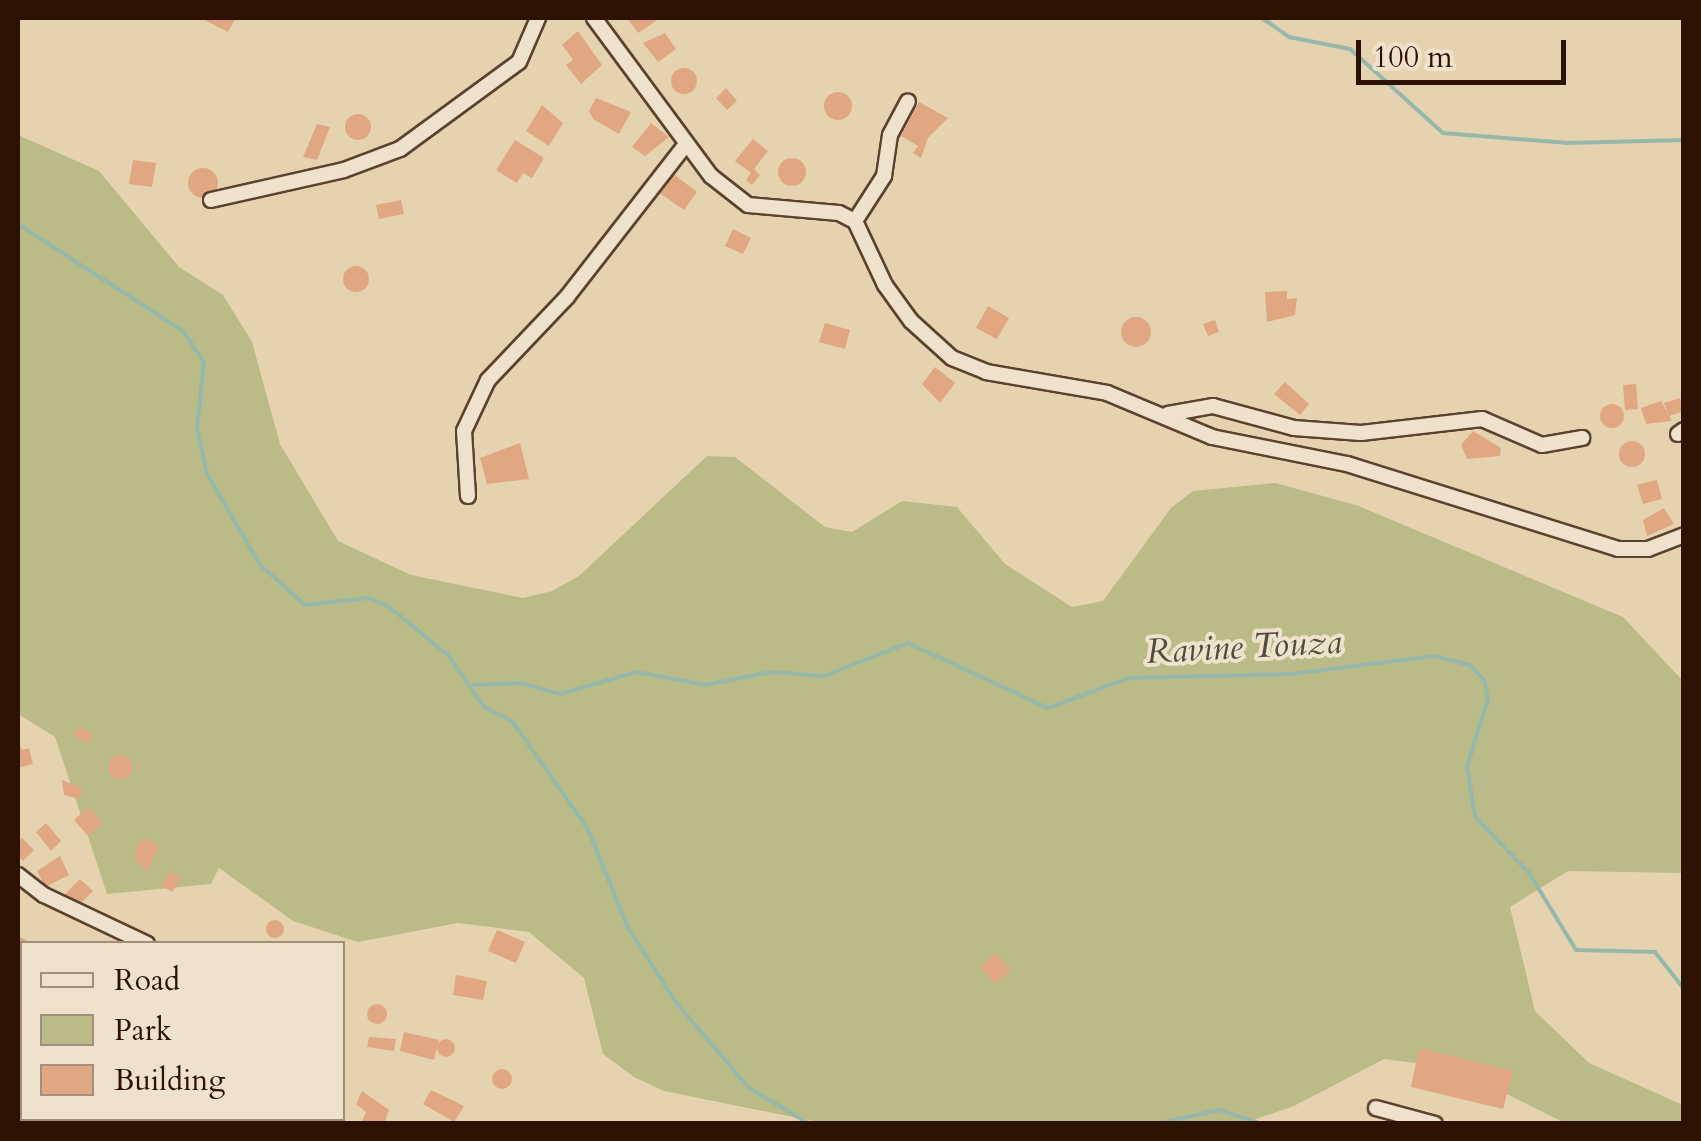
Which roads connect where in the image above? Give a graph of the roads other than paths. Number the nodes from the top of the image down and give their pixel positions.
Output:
1 (538, 18) edge
2 (594, 18) edge
3 (908, 101) dead end
4 (686, 144) junction
5 (211, 200) dead end
6 (855, 221) junction
7 (1168, 414) junction
8 (1582, 438) dead end
9 (468, 496) dead end
10 (1684, 536) edge
11 (18, 874) edge
12 (140, 941) edge
13 (1376, 1108) dead end
14 (1435, 1124) edge

1 - 5 street
2 - 4 street
3 - 6 street
4 - 6 street
4 - 9 street
6 - 7 street
7 - 8 street
7 - 10 street
11 - 12 street
13 - 14 street

